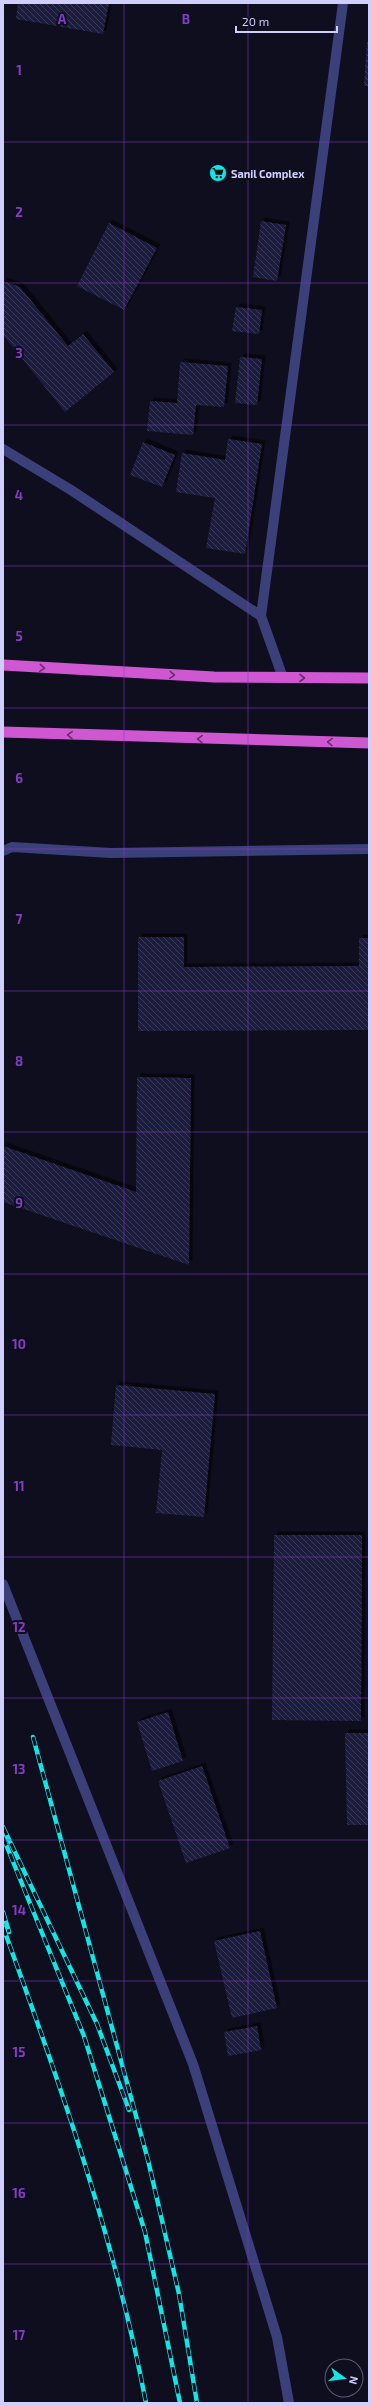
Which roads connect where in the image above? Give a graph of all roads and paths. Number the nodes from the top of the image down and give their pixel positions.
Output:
1 (343, 3) edge
2 (3, 449) edge
3 (261, 616) junction
4 (3, 665) edge
5 (282, 678) junction
6 (369, 678) edge
7 (3, 732) edge
8 (369, 743) edge
9 (369, 849) edge
10 (3, 851) edge
11 (3, 1584) edge
12 (289, 2403) edge

1 - 3 street
2 - 3 street
3 - 5 street
4 -> 5 highway
5 -> 6 highway
8 -> 7 highway
9 - 10 street
11 - 12 street

